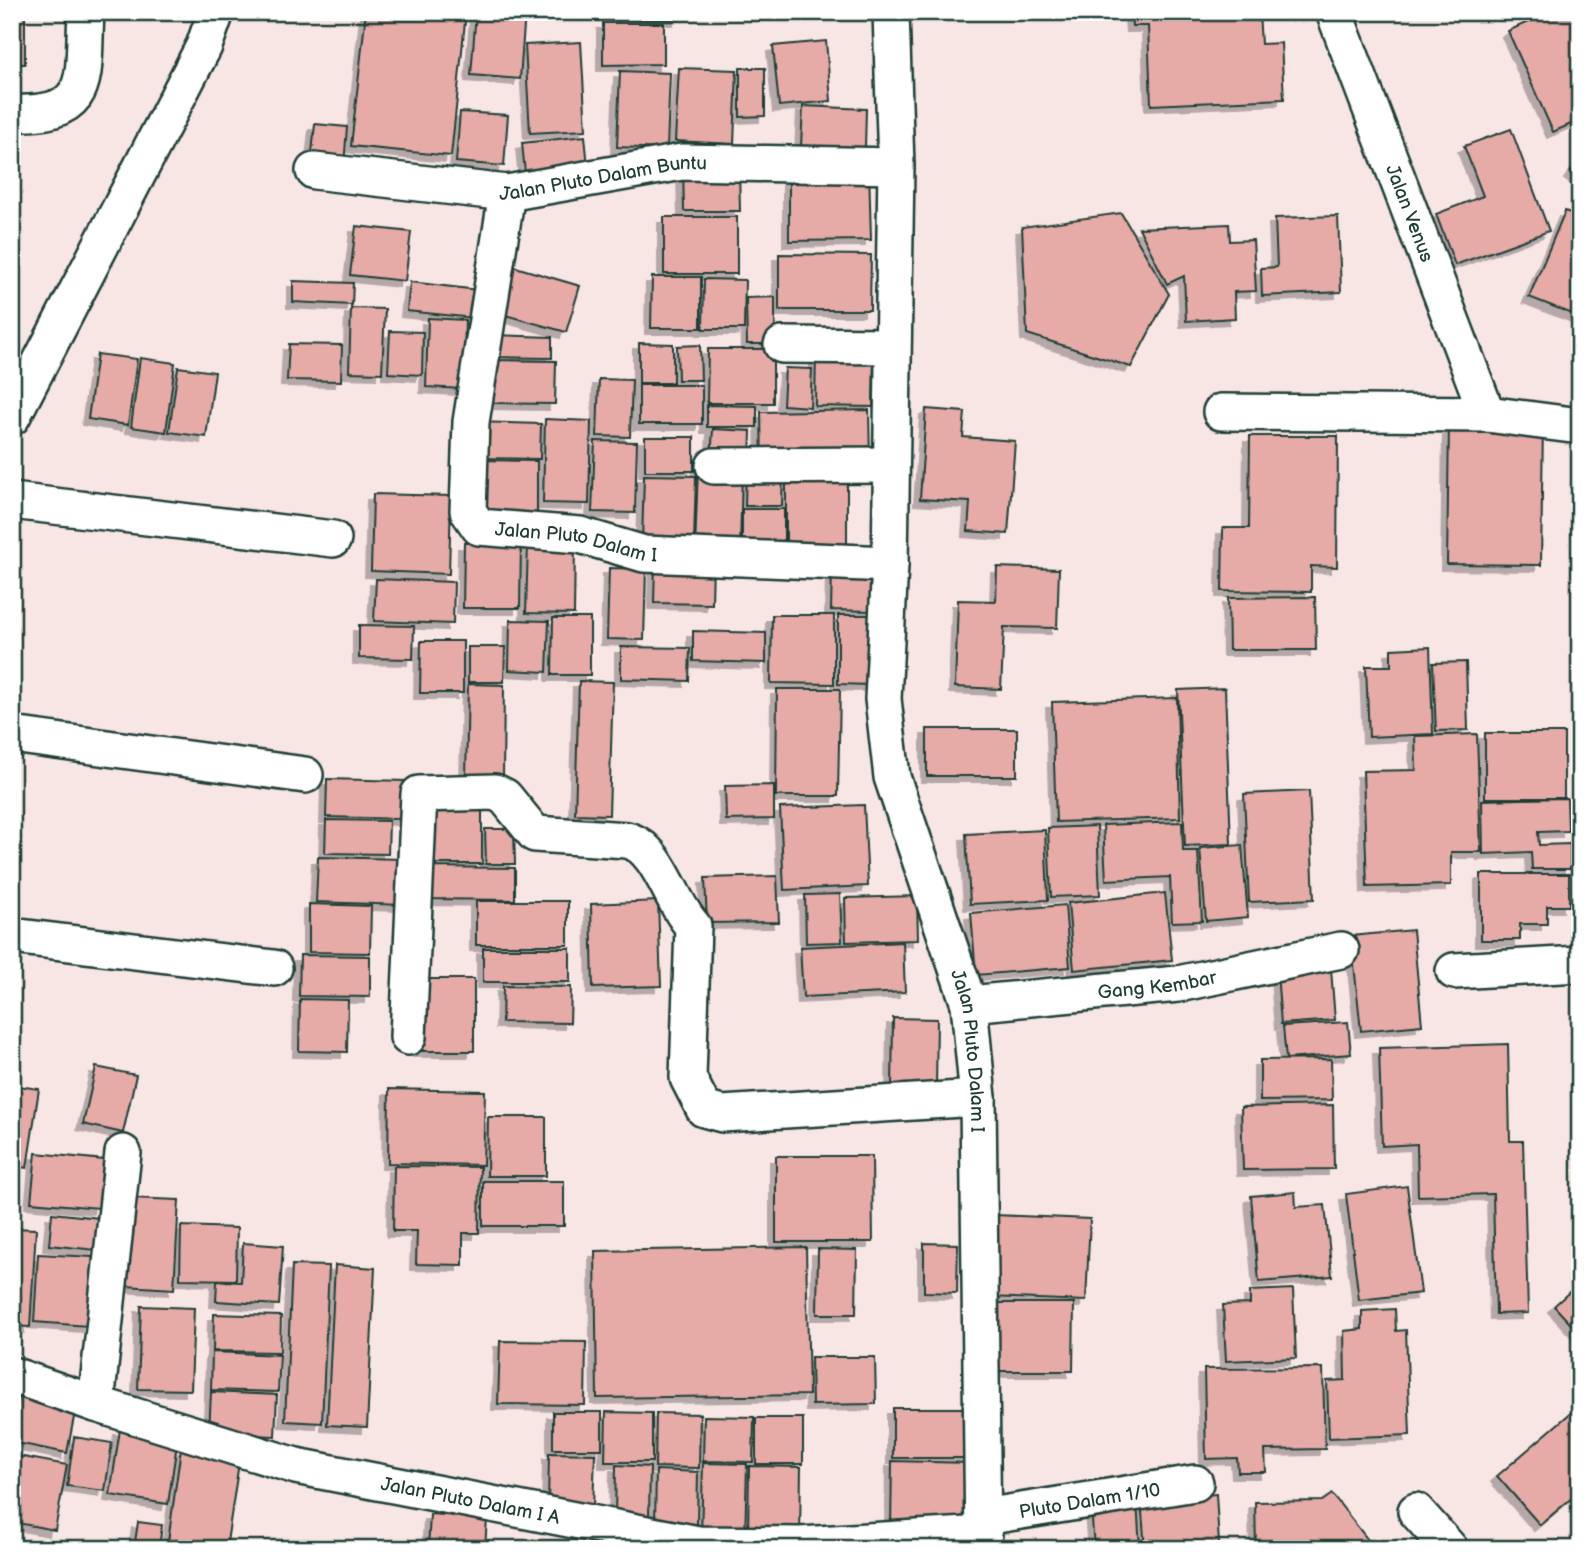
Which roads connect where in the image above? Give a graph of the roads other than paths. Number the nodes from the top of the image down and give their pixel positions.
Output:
1 (86, 12) edge
2 (216, 12) edge
3 (891, 12) edge
4 (1334, 12) edge
5 (12, 113) edge
6 (896, 166) junction
7 (314, 171) dead end
8 (507, 193) junction
9 (782, 345) dead end
10 (892, 346) junction
11 (25, 370) edge
12 (1221, 412) dead end
13 (1487, 414) junction
14 (12, 416) edge
15 (1580, 426) edge
16 (891, 465) junction
17 (714, 466) dead end
18 (12, 501) edge
19 (333, 539) dead end
20 (890, 564) junction
21 (12, 734) edge
22 (305, 775) dead end
23 (12, 936) edge
24 (1341, 950) dead end
25 (1580, 964) edge
26 (274, 968) dead end
27 (1454, 971) dead end
28 (969, 1003) junction
29 (408, 1037) dead end
30 (978, 1098) junction
31 (123, 1153) dead end
32 (12, 1374) edge
33 (96, 1404) junction
34 (1195, 1483) dead end
35 (1416, 1511) dead end
36 (983, 1533) edge
37 (579, 1535) edge
38 (1450, 1549) edge

1 - 5 street
2 - 11 street
3 - 6 street, Jalan Pluto Dalam I
4 - 13 street, Jalan Venus
6 - 8 street, Jalan Pluto Dalam Buntu
6 - 10 street, Jalan Pluto Dalam I
7 - 8 street, Jalan Pluto Dalam Buntu
8 - 20 street, Jalan Pluto Dalam I
9 - 10 street
10 - 16 street, Jalan Pluto Dalam I
11 - 14 street
12 - 13 street
13 - 15 street
16 - 17 street
16 - 20 street, Jalan Pluto Dalam I
18 - 19 street
20 - 28 street, Jalan Pluto Dalam I
21 - 22 street
23 - 26 street
24 - 28 street, Gang Kembar
25 - 27 street
28 - 30 street, Jalan Pluto Dalam I
29 - 30 street
30 - 36 street, Jalan Pluto Dalam I
31 - 33 street
32 - 33 street, Jalan Pluto Dalam I A
33 - 37 street, Jalan Pluto Dalam I A
34 - 36 street, Pluto Dalam 1/10
35 - 38 street
36 - 37 street, Jalan Pluto Dalam I A

